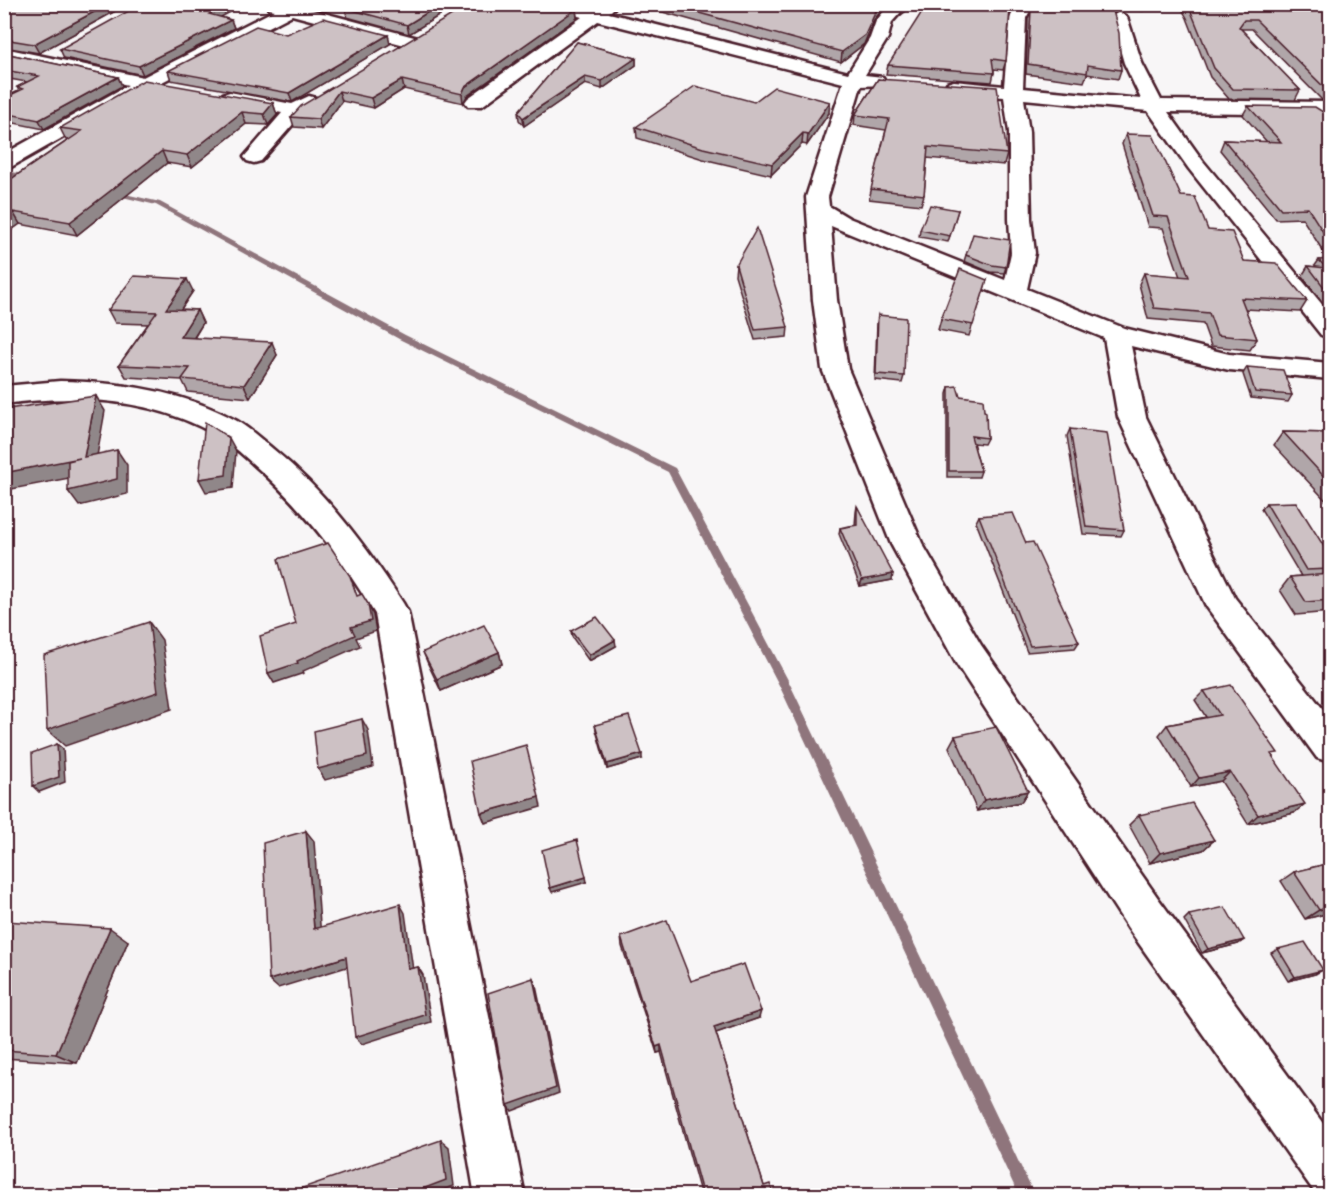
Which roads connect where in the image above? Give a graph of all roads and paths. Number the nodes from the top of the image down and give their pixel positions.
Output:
1 (551, 4) edge
2 (611, 4) edge
3 (900, 4) edge
4 (1026, 4) edge
5 (288, 6) edge
6 (595, 15) junction
7 (1119, 17) dead end
8 (431, 31) edge
9 (412, 42) junction
10 (64, 49) edge
11 (4, 53) edge
12 (393, 53) edge
13 (43, 60) junction
14 (853, 80) junction
15 (145, 83) junction
16 (899, 83) edge
17 (933, 85) edge
18 (179, 89) edge
19 (1013, 91) junction
20 (1301, 92) edge
21 (324, 93) edge
22 (214, 95) edge
23 (475, 102) dead end
24 (1154, 106) junction
25 (1324, 108) edge
26 (295, 110) junction
27 (1330, 123) edge
28 (254, 157) dead end
29 (4, 163) edge
30 (819, 210) junction
31 (1014, 293) junction
32 (1330, 330) edge
33 (1116, 334) junction
34 (1330, 371) edge
35 (4, 395) edge
36 (1330, 746) edge
37 (1330, 1173) edge
38 (500, 1196) edge

1 - 6 street
2 - 6 street
3 - 14 street
4 - 19 street
5 - 9 street
5 - 15 street
6 - 14 street
6 - 23 street
7 - 24 street
8 - 9 street
9 - 12 street
10 - 13 street
11 - 13 street
13 - 15 street
14 - 16 street
14 - 30 street
15 - 18 street
15 - 29 street
17 - 19 street
19 - 24 street
19 - 31 street
20 - 25 street
21 - 26 street
22 - 26 street
24 - 25 street
24 - 32 street
25 - 27 street
26 - 28 street
30 - 31 street
30 - 37 street
31 - 33 street
33 - 34 street
33 - 36 street
35 - 38 street

